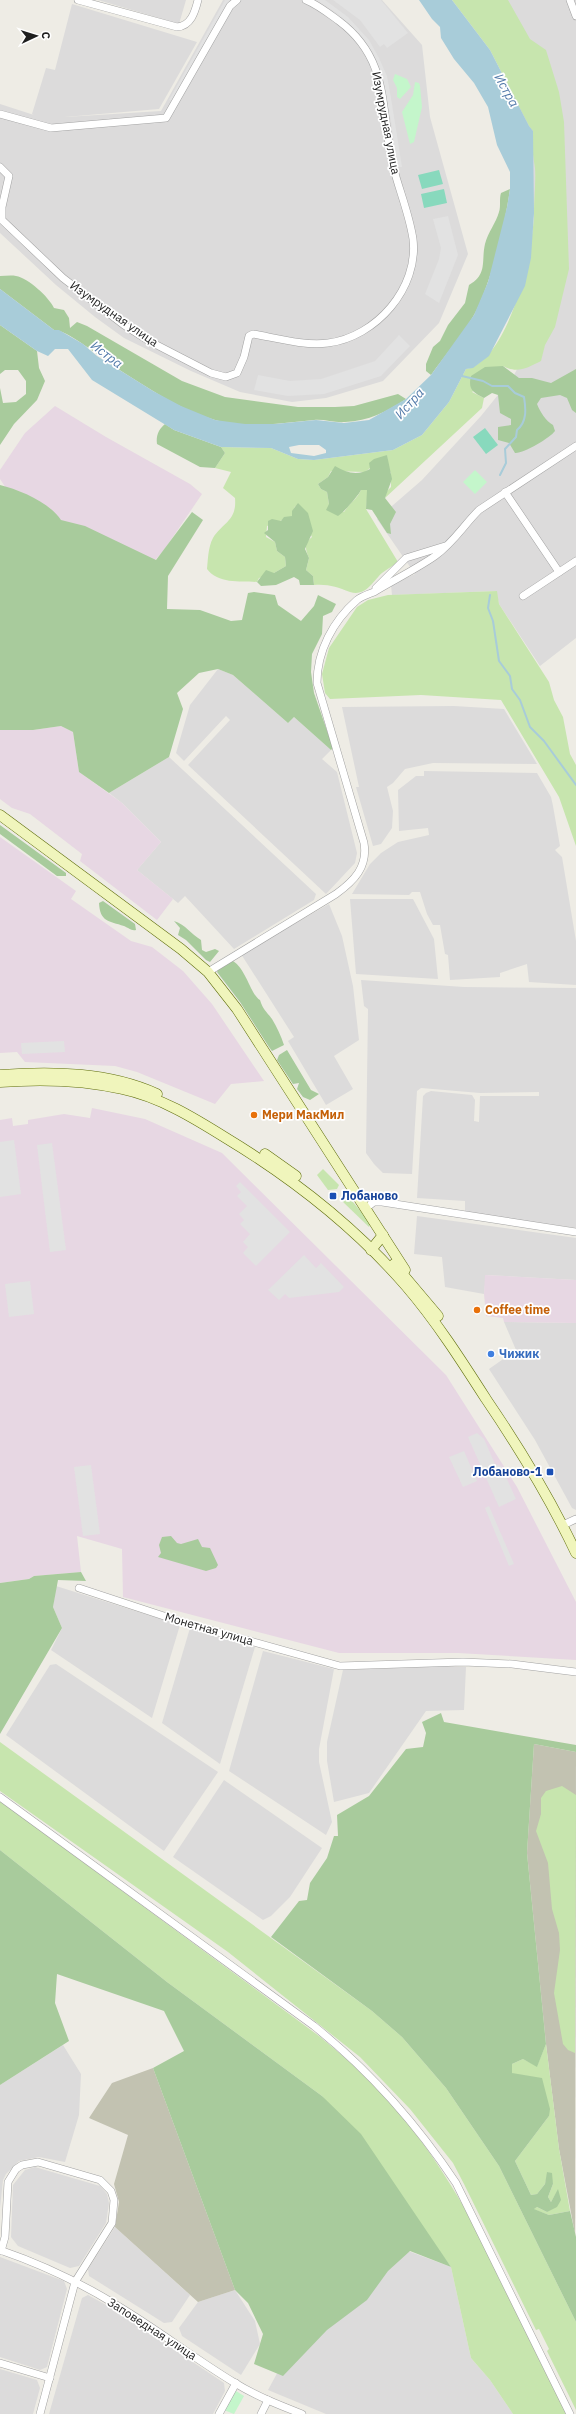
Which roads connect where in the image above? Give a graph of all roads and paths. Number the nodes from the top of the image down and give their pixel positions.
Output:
1 (78, 0) edge
2 (198, 0) edge
3 (237, 0) edge
4 (306, 0) edge
5 (570, 0) edge
6 (576, 16) edge
7 (0, 114) edge
8 (0, 167) edge
9 (576, 446) edge
10 (505, 492) junction
11 (447, 545) junction
12 (576, 561) edge
13 (559, 572) junction
14 (372, 593) junction
15 (522, 596) dead end
16 (0, 815) edge
17 (208, 972) junction
18 (0, 1075) edge
19 (0, 1082) edge
20 (366, 1208) junction
21 (576, 1232) edge
22 (383, 1235) junction
23 (373, 1248) junction
24 (416, 1288) junction
25 (569, 1522) edge
26 (576, 1538) edge
27 (576, 1552) edge
28 (79, 1588) dead end
29 (576, 1672) edge
30 (0, 1797) edge
31 (0, 2250) edge
32 (76, 2282) junction
33 (0, 2363) edge
34 (50, 2378) junction
35 (236, 2383) junction
36 (268, 2400) junction
37 (40, 2414) edge
38 (219, 2414) edge
39 (261, 2414) edge
40 (302, 2414) edge
41 (570, 2414) edge

1 - 2 street
3 - 7 street
4 - 8 street, Изумрудная улица
5 - 6 street
9 - 10 street
10 - 11 street
10 - 13 street
11 - 14 street
11 - 14 street
12 - 13 street
13 - 15 street
14 - 17 street
16 - 17 main road
17 - 20 main road
18 - 23 main road
19 - 23 main road
20 - 21 street
20 - 22 main road
22 - 23 main road
22 - 24 main road
23 - 24 main road
23 - 25 main road
24 - 25 main road
25 - 26 main road
25 - 27 main road
28 - 29 street, Монетная улица
30 - 41 street
31 - 32 street, Заповедная улица
31 - 32 street
32 - 34 street
32 - 35 street, Заповедная улица
33 - 34 street
34 - 37 street
35 - 36 street, Заповедная улица
35 - 38 street
36 - 39 street
36 - 40 street, Заповедная улица

